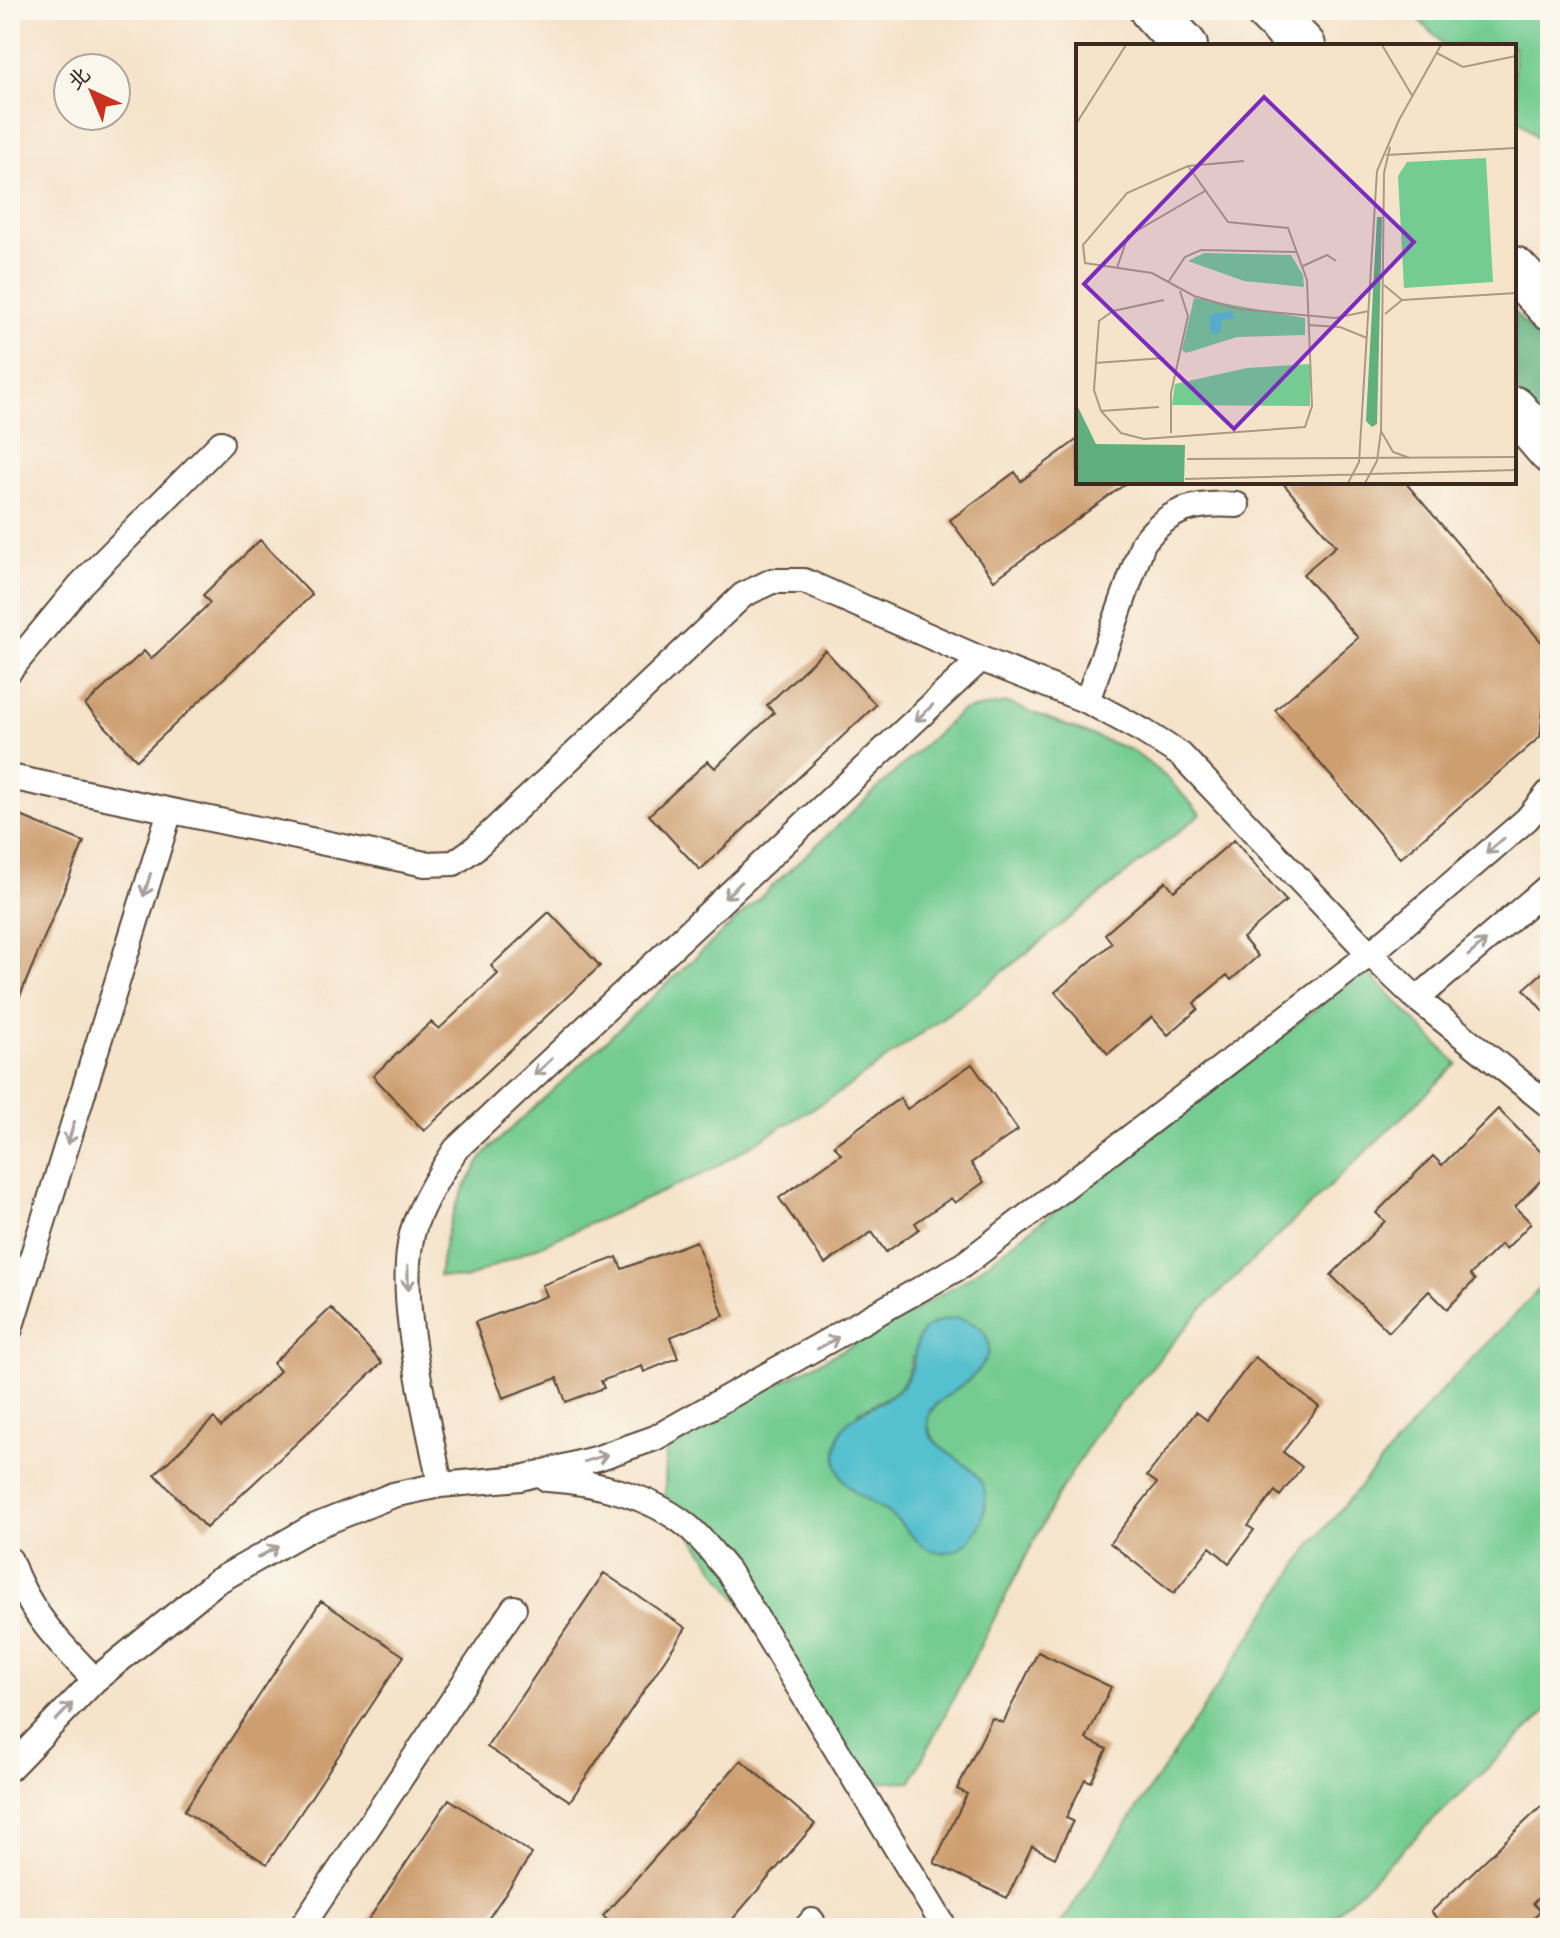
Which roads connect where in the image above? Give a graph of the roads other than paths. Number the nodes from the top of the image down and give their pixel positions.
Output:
1 (1152, 10) edge
2 (1267, 10) edge
3 (1183, 44) edge
4 (1301, 44) edge
5 (1516, 271) edge
6 (1550, 307) edge
7 (1516, 411) edge
8 (221, 443) dead end
9 (1550, 451) edge
10 (1237, 505) dead end
11 (981, 659) junction
12 (10, 670) edge
13 (1087, 701) junction
14 (10, 777) edge
15 (1550, 791) edge
16 (170, 811) junction
17 (1550, 885) edge
18 (1370, 954) junction
19 (1417, 999) junction
20 (1550, 1106) edge
21 (10, 1329) edge
22 (521, 1478) junction
23 (440, 1485) junction
24 (10, 1560) edge
25 (514, 1608) dead end
26 (95, 1680) junction
27 (10, 1768) edge
28 (301, 1928) edge
29 (945, 1928) edge

1 - 3 street
2 - 4 street
5 - 6 street
7 - 9 street
8 - 12 lane
10 - 13 lane
11 - 13 lane
11 - 16 lane
11 -> 23 lane
13 - 18 lane
14 - 16 lane
15 -> 18 lane
16 -> 21 lane
19 -> 17 lane
18 - 19 lane
22 -> 18 lane
19 - 20 lane
22 - 23 lane
22 - 29 lane
26 -> 23 lane
24 - 26 lane
25 - 28 lane
27 -> 26 lane

